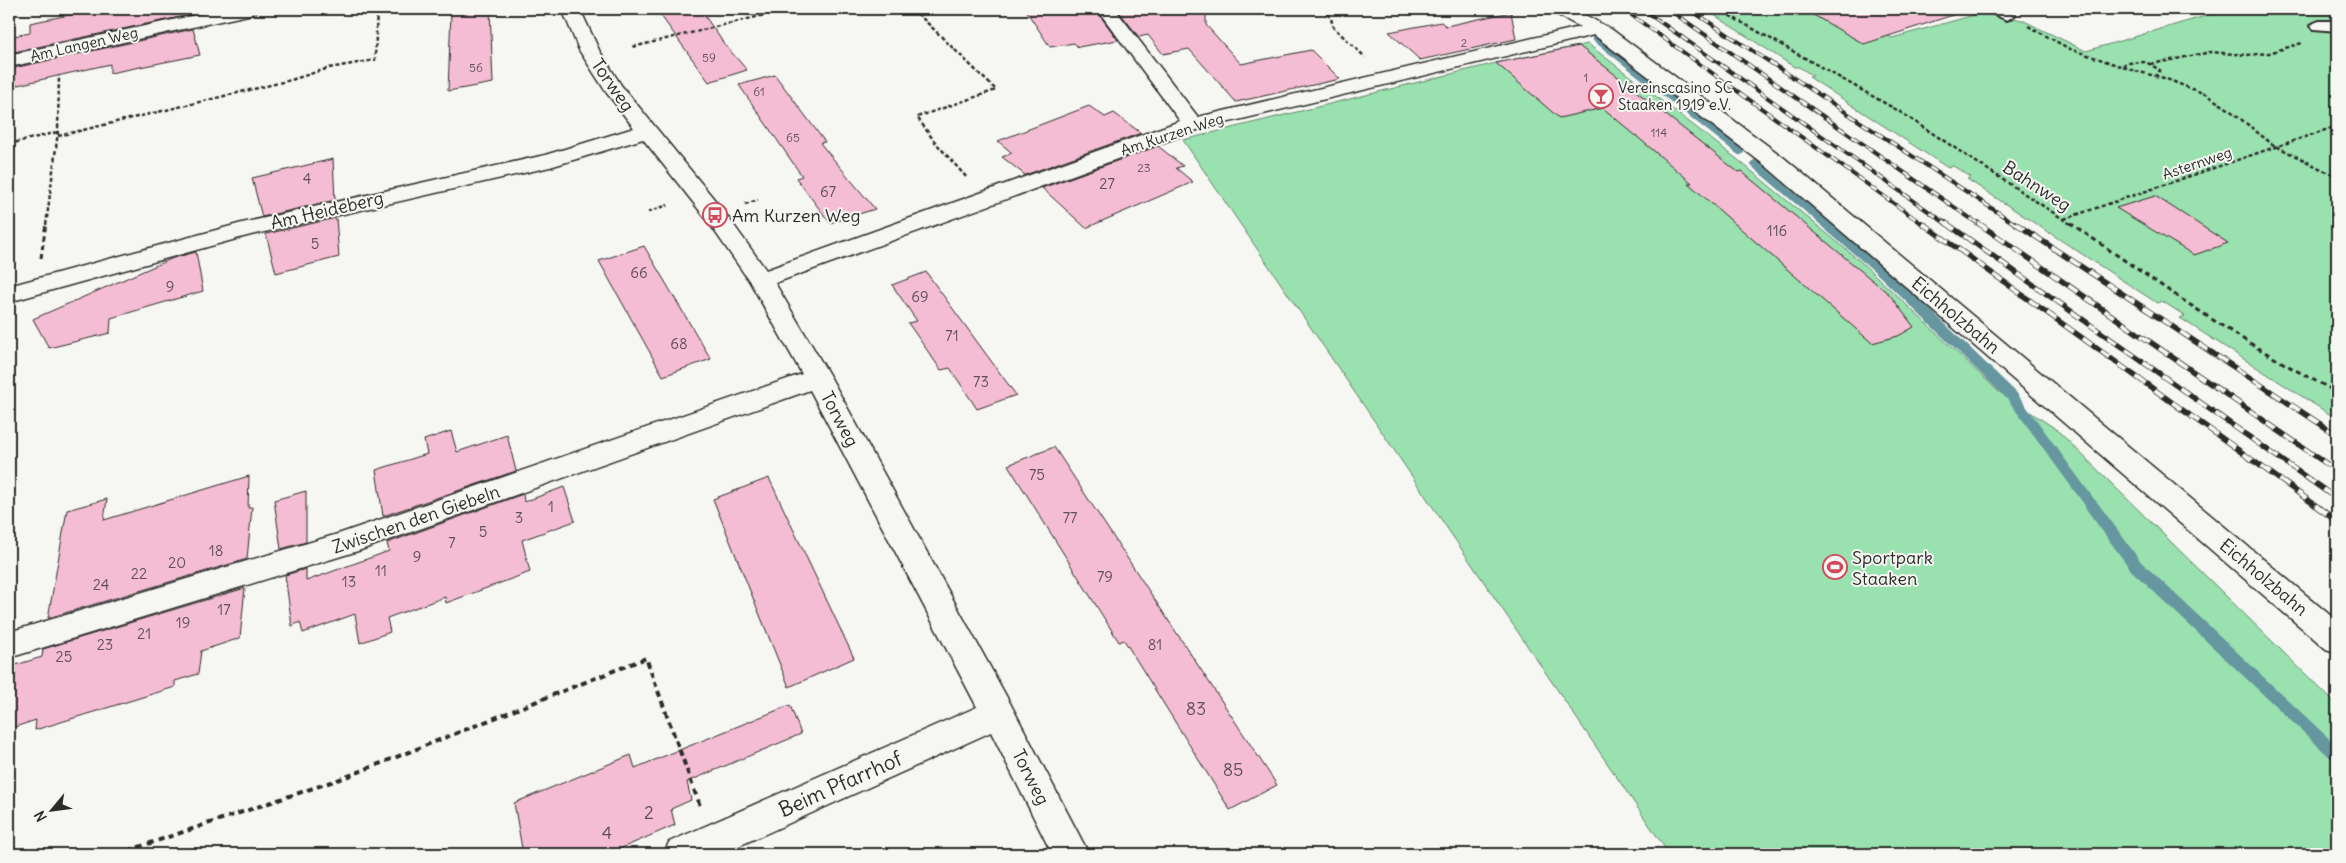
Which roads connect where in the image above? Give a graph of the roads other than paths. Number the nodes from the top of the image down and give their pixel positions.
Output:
1 (248, 9) edge
2 (571, 9) edge
3 (1106, 9) edge
4 (1561, 9) edge
5 (2319, 26) road end
6 (2337, 26) edge
7 (1596, 29) junction
8 (9, 61) edge
9 (1193, 124) junction
10 (646, 131) junction
11 (761, 280) junction
12 (9, 294) edge
13 (818, 378) junction
14 (2337, 640) edge
15 (9, 645) edge
16 (998, 713) junction
17 (682, 854) edge
18 (1071, 854) edge

1 - 8 street, Am Langen Weg
2 - 10 street, Torweg
3 - 9 street
4 - 7 street, Eichholzbahn
5 - 6 lane
7 - 9 street, Am Kurzen Weg
7 - 14 street, Eichholzbahn
9 - 11 street, Am Kurzen Weg
10 - 11 street, Torweg
10 - 12 street, Am Heideberg
11 - 13 street, Torweg
13 - 15 street, Zwischen den Giebeln
13 - 16 street, Torweg
16 - 17 street, Beim Pfarrhof
16 - 18 street, Torweg

